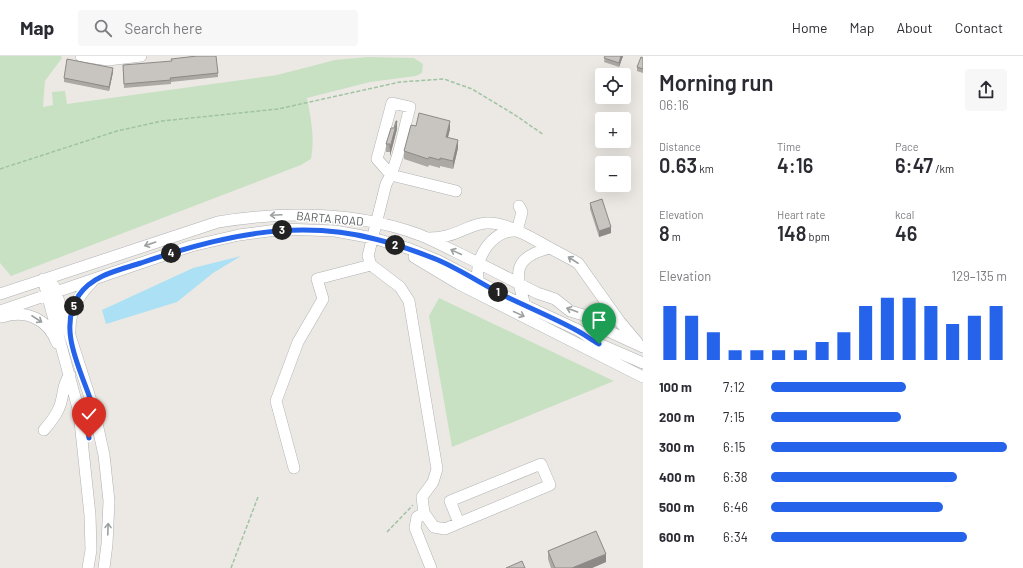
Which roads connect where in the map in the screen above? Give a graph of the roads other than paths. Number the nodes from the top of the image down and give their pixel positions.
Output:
1 (82, 56) edge
2 (141, 56) edge
3 (391, 175) junction
4 (456, 191) dead end
5 (520, 206) dead end
6 (377, 223) junction
7 (517, 231) junction
8 (373, 238) junction
9 (425, 238) junction
10 (400, 246) junction
11 (550, 248) junction
12 (479, 263) junction
13 (371, 265) junction
14 (47, 278) junction
15 (95, 280) junction
16 (478, 282) junction
17 (518, 283) junction
18 (0, 294) edge
19 (52, 294) junction
20 (525, 305) junction
21 (0, 311) edge
22 (0, 318) edge
23 (70, 338) junction
24 (641, 346) edge
25 (66, 359) junction
26 (613, 362) junction
27 (643, 364) edge
28 (70, 375) junction
29 (643, 377) edge
30 (91, 401) junction
31 (78, 408) junction
32 (59, 410) junction
33 (44, 430) dead end
34 (294, 468) dead end
35 (424, 513) junction
36 (459, 523) junction
37 (88, 568) edge
38 (104, 568) edge
39 (430, 568) edge

1 - 2 street
3 - 3 street
3 - 4 street
3 - 6 street
5 - 7 street
6 - 8 street
6 - 9 street, BARTA ROAD
6 -> 14 street, BARTA ROAD
7 - 9 street
7 - 11 street
7 - 12 street
8 - 10 street, BARTA ROAD
8 - 13 street
8 - 15 street, BARTA ROAD
12 -> 9 street, BARTA ROAD
10 - 16 street, BARTA ROAD
10 -> 26 street
11 - 17 street
24 -> 11 street
12 - 16 street
12 - 17 street, BARTA ROAD
13 - 34 street
13 - 35 street
14 - 18 street, BARTA ROAD
14 - 19 street
15 - 19 street, BARTA ROAD
15 - 23 street
16 - 20 street, BARTA ROAD
17 - 20 street
24 -> 17 street, BARTA ROAD
19 - 21 street, BARTA ROAD
19 - 23 street
19 - 25 street
20 - 27 street, BARTA ROAD
22 -> 25 street
23 - 30 street
25 - 28 street
26 - 27 street
26 - 29 street
28 - 31 street
28 - 32 street
30 - 31 street
38 -> 30 street
31 - 32 street
31 - 37 street
32 - 33 street
35 - 36 street
35 - 39 street
36 - 36 street

